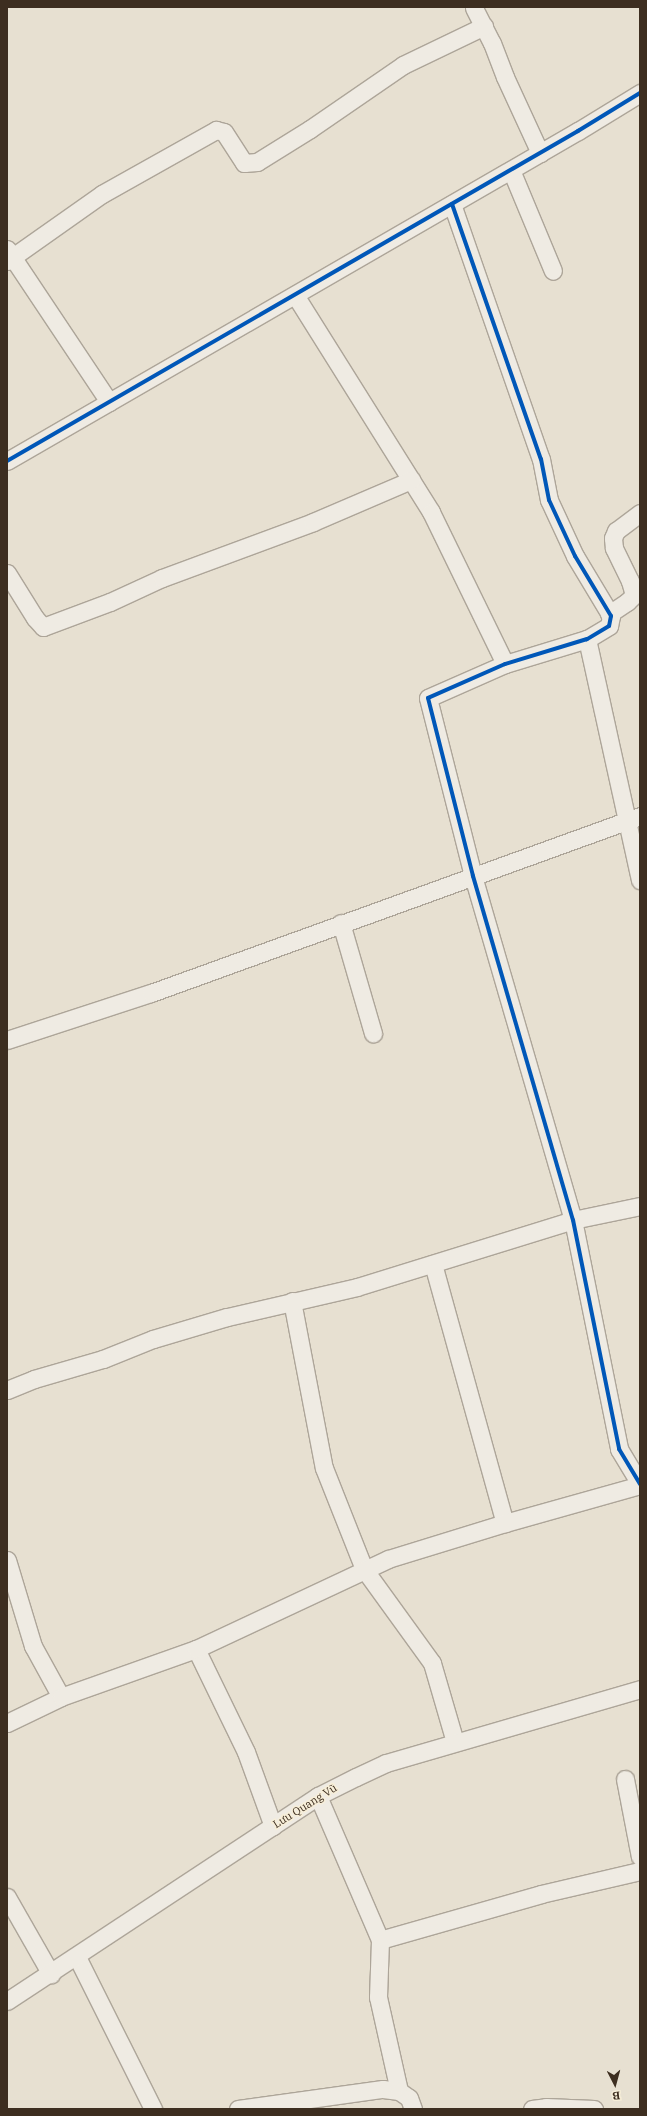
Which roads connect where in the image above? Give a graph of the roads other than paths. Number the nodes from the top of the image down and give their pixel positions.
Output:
1 (474, 8) edge
2 (484, 26) junction
3 (640, 93) edge
4 (540, 153) junction
5 (511, 170) junction
6 (452, 204) junction
7 (9, 256) edge
8 (553, 271) dead end
9 (295, 295) junction
10 (109, 402) junction
11 (7, 461) edge
12 (411, 480) junction
13 (640, 513) edge
14 (7, 573) edge
15 (609, 614) junction
16 (586, 639) junction
17 (505, 664) junction
18 (633, 818) edge
19 (473, 876) junction
20 (640, 880) edge
21 (342, 923) junction
22 (373, 1033) dead end
23 (7, 1040) edge
24 (640, 1206) edge
25 (573, 1220) junction
26 (432, 1264) junction
27 (292, 1301) junction
28 (7, 1390) edge
29 (640, 1484) edge
30 (505, 1523) junction
31 (7, 1560) edge
32 (364, 1569) junction
33 (196, 1649) junction
34 (640, 1689) edge
35 (60, 1697) junction
36 (7, 1723) edge
37 (456, 1742) junction
38 (625, 1778) dead end
39 (318, 1796) junction
40 (273, 1826) junction
41 (640, 1857) edge
42 (640, 1871) edge
43 (7, 1897) edge
44 (380, 1940) junction
45 (76, 1957) junction
46 (51, 1974) junction
47 (7, 2002) edge
48 (399, 2091) junction
49 (153, 2109) edge
50 (238, 2109) edge
51 (414, 2109) edge
52 (532, 2109) edge
53 (594, 2109) edge

1 - 2 street
2 - 4 street
2 - 7 street
3 - 4 street
4 - 5 street
5 - 6 street
5 - 8 street
6 - 9 street
6 - 15 street
7 - 10 street
9 - 10 street
9 - 12 street
10 - 11 street
12 - 14 street
12 - 17 street
13 - 15 street
15 - 16 street
16 - 17 street
16 - 18 street
17 - 19 street
18 - 19 street
18 - 20 street
19 - 21 street
19 - 25 street
21 - 22 street
21 - 23 street
24 - 25 street
25 - 26 street
25 - 29 street
26 - 27 street
26 - 30 street
27 - 28 street
27 - 32 street
29 - 30 street
30 - 32 street
31 - 35 street
32 - 33 street
32 - 37 street
33 - 35 street
33 - 40 street
34 - 37 street, Lưu Quang Vũ
35 - 36 street
37 - 39 street, Lưu Quang Vũ
38 - 41 street
39 - 40 street, Lưu Quang Vũ
39 - 44 street
40 - 45 street, Lưu Quang Vũ
42 - 44 street
43 - 46 street
44 - 48 street
45 - 46 street, Lưu Quang Vũ
45 - 49 street
46 - 47 street, Lưu Quang Vũ
48 - 50 street
48 - 51 street
52 - 53 street

